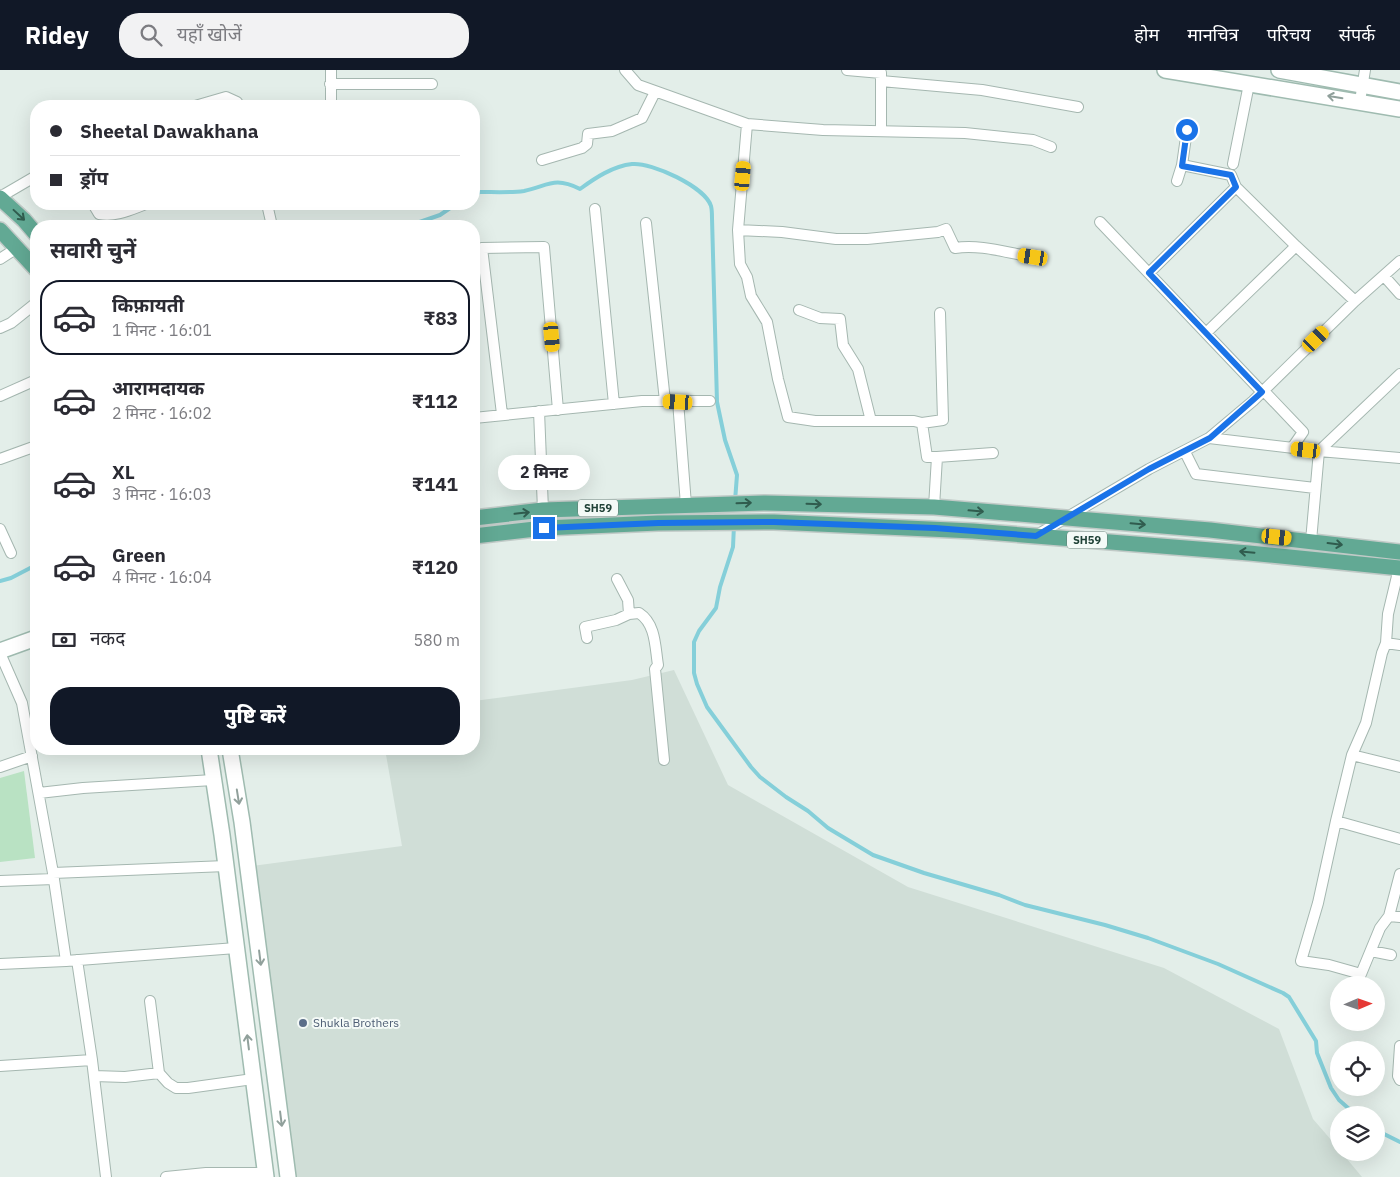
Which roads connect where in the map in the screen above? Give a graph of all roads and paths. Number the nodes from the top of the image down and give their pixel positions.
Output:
1 (330, 70) edge
2 (625, 70) edge
3 (847, 70) edge
4 (1165, 70) edge
5 (1279, 70) edge
6 (1364, 78) edge
7 (881, 81) junction
8 (330, 84) junction
9 (432, 84) dead end
10 (1249, 84) junction
11 (655, 92) junction
12 (1400, 92) edge
13 (216, 100) edge
14 (233, 100) edge
15 (331, 100) edge
16 (1360, 101) junction
17 (1078, 107) dead end
18 (1400, 109) edge
19 (747, 124) junction
20 (1187, 130) dead end
21 (881, 131) junction
22 (1051, 147) dead end
23 (542, 160) dead end
24 (1233, 164) dead end
25 (1182, 166) junction
26 (30, 180) edge
27 (1176, 181) dead end
28 (1236, 187) junction
29 (0, 197) edge
30 (595, 209) dead end
31 (97, 210) edge
32 (130, 210) edge
33 (1100, 222) dead end
34 (646, 223) dead end
35 (30, 227) edge
36 (0, 230) edge
37 (738, 230) junction
38 (1296, 246) junction
39 (17, 248) junction
40 (1033, 257) dead end
41 (0, 259) edge
42 (1400, 261) edge
43 (30, 262) edge
44 (1149, 273) junction
45 (1384, 276) junction
46 (1400, 294) edge
47 (1355, 301) junction
48 (30, 308) edge
49 (799, 310) dead end
50 (940, 313) dead end
51 (0, 328) edge
52 (1206, 333) junction
53 (1400, 374) edge
54 (30, 383) edge
55 (1263, 391) junction
56 (0, 396) edge
57 (665, 401) junction
58 (710, 401) dead end
59 (678, 402) junction
60 (614, 404) junction
61 (558, 410) junction
62 (539, 411) junction
63 (502, 414) junction
64 (480, 417) edge
65 (870, 422) junction
66 (922, 423) junction
67 (1210, 438) junction
68 (30, 448) edge
69 (1292, 448) junction
70 (1319, 451) junction
71 (1185, 452) junction
72 (993, 454) dead end
73 (937, 457) junction
74 (0, 458) edge
75 (1400, 458) edge
76 (1315, 488) junction
77 (686, 504) junction
78 (934, 507) junction
79 (544, 510) junction
80 (480, 517) edge
81 (1066, 518) junction
82 (0, 528) edge
83 (480, 535) edge
84 (1036, 536) junction
85 (1311, 541) junction
86 (1400, 552) edge
87 (11, 553) dead end
88 (1399, 568) edge
89 (617, 579) dead end
90 (629, 614) junction
91 (587, 638) dead end
92 (30, 640) edge
93 (1386, 643) junction
94 (1400, 645) edge
95 (0, 652) edge
96 (30, 745) edge
97 (210, 755) edge
98 (231, 755) edge
99 (1352, 755) junction
100 (32, 756) joint
101 (664, 760) dead end
102 (0, 766) edge
103 (1400, 767) edge
104 (213, 780) junction
105 (39, 793) junction
106 (1336, 821) junction
107 (1400, 839) edge
108 (226, 866) junction
109 (1400, 874) edge
110 (53, 876) junction
111 (0, 881) edge
112 (1388, 916) junction
113 (1400, 917) edge
114 (236, 948) junction
115 (1370, 951) junction
116 (1391, 955) dead end
117 (77, 960) junction
118 (66, 961) junction
119 (0, 964) edge
120 (150, 1001) dead end
121 (1400, 1046) edge
122 (92, 1060) junction
123 (0, 1066) edge
124 (159, 1073) junction
125 (94, 1076) junction
126 (253, 1079) junction
127 (1400, 1080) edge
128 (206, 1175) edge
129 (266, 1175) edge
130 (106, 1177) edge
131 (166, 1177) edge
132 (288, 1177) edge

1 - 8 street
2 - 11 street
3 - 7 street
4 - 10 main road
5 - 6 main road
6 - 12 main road
6 - 16 street
7 - 17 street
7 - 21 street
8 - 9 street
8 - 15 street
16 -> 10 main road
10 - 24 street
11 - 19 street
11 - 23 street
13 - 14 street
16 - 18 main road
19 - 21 street
19 - 37 street
20 - 25 street
21 - 22 street
25 - 27 street
25 - 28 street
26 - 29 street
28 - 38 street
28 - 44 street
29 -> 35 main road
30 - 60 street
31 - 32 street
33 - 44 street
34 - 57 street
36 - 39 main road
37 - 40 street
37 - 65 street
38 - 47 street
38 - 52 street
39 - 41 street
39 - 43 main road
42 - 45 street
44 - 52 street
45 - 46 street
45 - 47 street
47 - 55 street
48 - 51 street
49 - 65 street
50 - 66 street
52 - 55 street
53 - 70 street
54 - 56 street
55 - 67 street
55 - 69 street
57 - 59 street
57 - 60 street
58 - 59 street
59 - 77 street
60 - 61 street
61 - 62 street
61 - 63 street
62 - 63 street
62 - 79 street
63 - 64 street
65 - 66 street
66 - 73 street
67 - 69 street
67 - 71 street
68 - 74 street
69 - 70 street
70 - 75 street
70 - 76 street
71 - 76 street
71 - 81 street
72 - 73 street
73 - 78 street
76 - 85 street
77 -> 78 main road, SH59
77 - 79 main road, SH59
78 -> 81 main road, SH59
80 -> 79 main road, SH59
81 - 84 street
81 -> 85 main road, SH59
82 - 87 street
83 - 84 main road, SH59
88 -> 84 main road, SH59
85 -> 86 main road, SH59
88 - 93 street
89 - 90 street
90 - 91 street
90 - 101 street
92 - 95 main road
93 - 94 street
93 - 99 street
95 - 96 street
97 - 104 main road
98 -> 132 main road
99 - 103 street
99 - 106 street
100 - 102 street
100 - 105 street
104 - 105 street
104 - 108 main road
105 - 110 street
106 - 107 street
106 - 115 street
108 - 110 street
108 - 114 main road
109 - 112 street
110 - 111 street
110 - 118 street
112 - 113 street
112 - 115 street
114 - 117 street
126 -> 114 main road
115 - 116 street
117 - 118 street
117 - 122 street
118 - 119 street
120 - 124 street
121 - 127 street
122 - 123 street
122 - 125 street
124 - 125 street
124 - 126 street
125 - 130 street
126 - 129 main road
128 - 129 street
128 - 131 street

